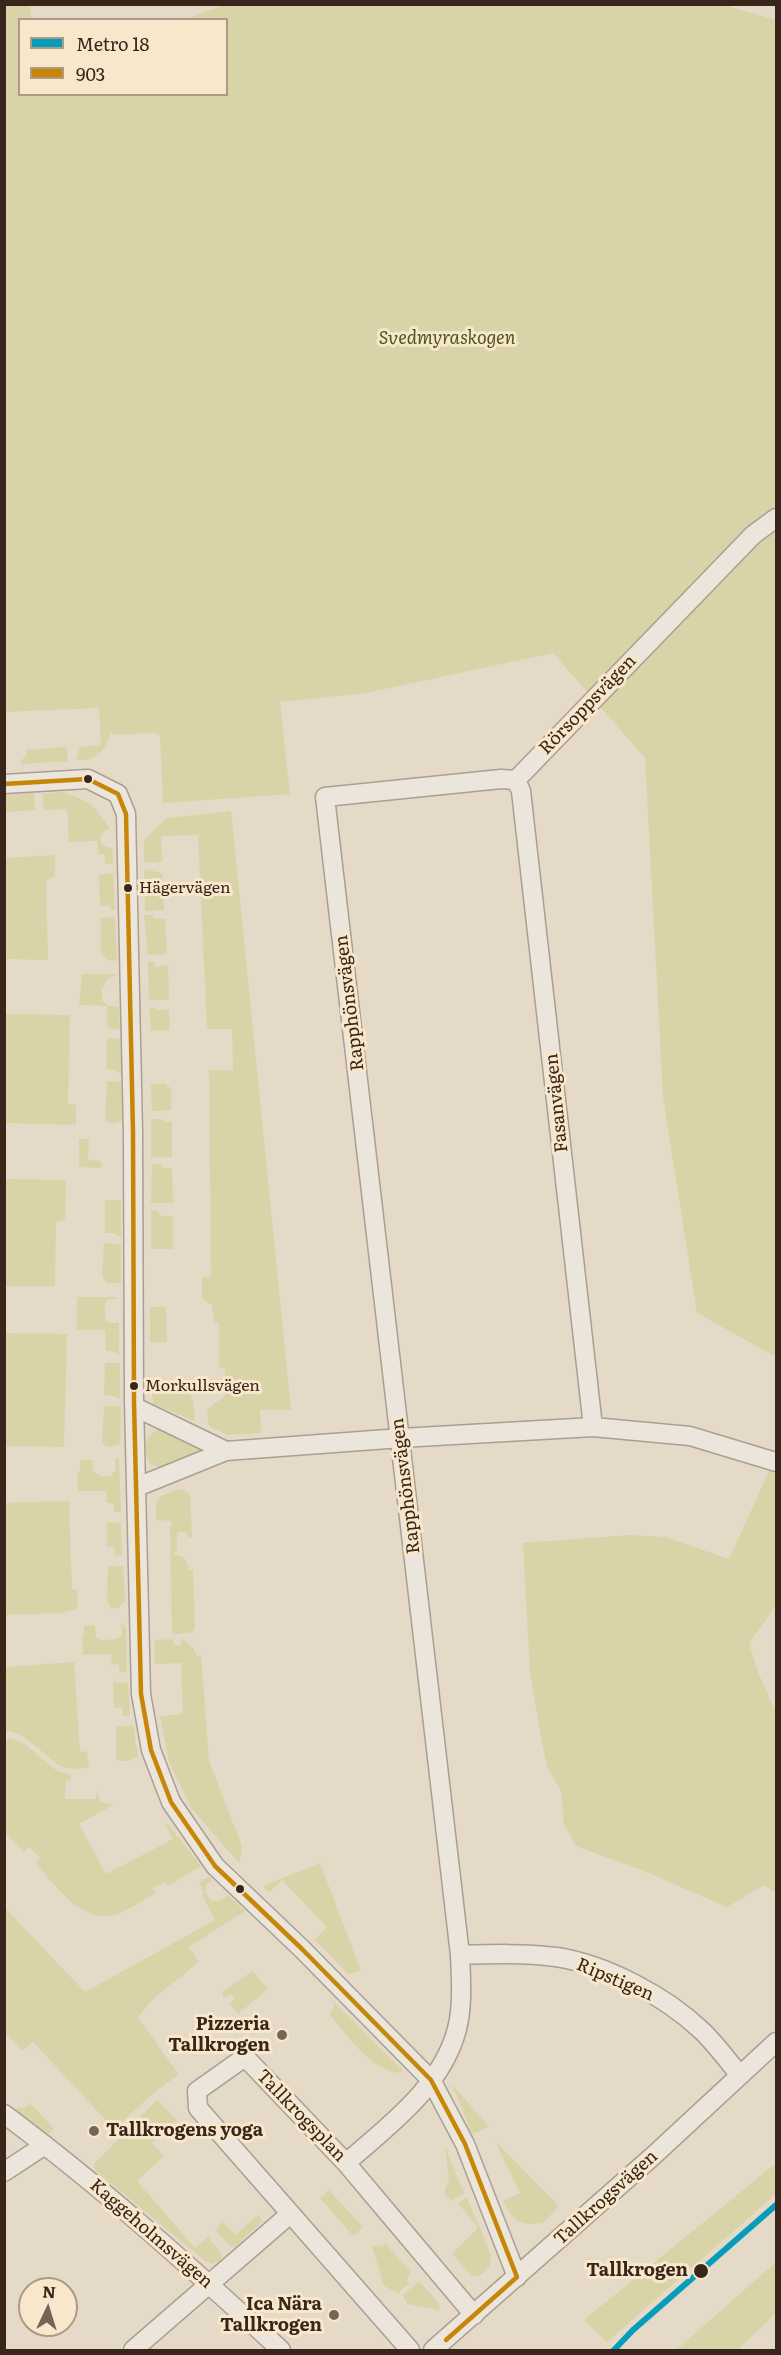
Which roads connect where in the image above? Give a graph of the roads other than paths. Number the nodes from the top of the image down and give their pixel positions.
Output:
1 (777, 518) edge
2 (516, 780) junction
3 (4, 784) edge
4 (135, 1407) junction
5 (593, 1427) junction
6 (401, 1438) junction
7 (226, 1451) junction
8 (777, 1462) edge
9 (137, 1487) junction
10 (460, 1955) junction
11 (777, 2042) edge
12 (740, 2075) junction
13 (431, 2080) junction
14 (4, 2114) edge
15 (45, 2145) junction
16 (346, 2163) junction
17 (4, 2172) edge
18 (289, 2215) junction
19 (517, 2277) junction
20 (209, 2284) junction
21 (474, 2315) junction
22 (445, 2347) edge
23 (133, 2350) edge
24 (281, 2350) edge
25 (410, 2350) edge

1 - 2 street, Rörsoppsvägen
2 - 5 street, Fasanvägen
2 - 6 street, Rapphönsvägen
3 - 4 street
4 - 7 street
4 - 9 street
5 - 6 street
5 - 8 street
6 - 7 street
6 - 10 street, Rapphönsvägen
7 - 9 street
9 - 13 street
10 - 12 street, Ripstigen
10 - 13 street, Rapphönsvägen
11 - 12 street, Tallkrogsvägen
12 - 19 street, Tallkrogsvägen
13 - 16 street, Rapphönsvägen
13 - 19 street
14 - 15 street, Kaggeholmsvägen
15 - 17 street
15 - 20 street, Kaggeholmsvägen
16 - 18 street, Tallkrogsplan
16 - 21 street, Tallkrogsplan
18 - 20 street
18 - 25 street, Tallkrogsplan
19 - 21 street, Tallkrogsvägen
20 - 23 street
20 - 24 street, Kaggeholmsvägen
21 - 22 street, Tallkrogsvägen

